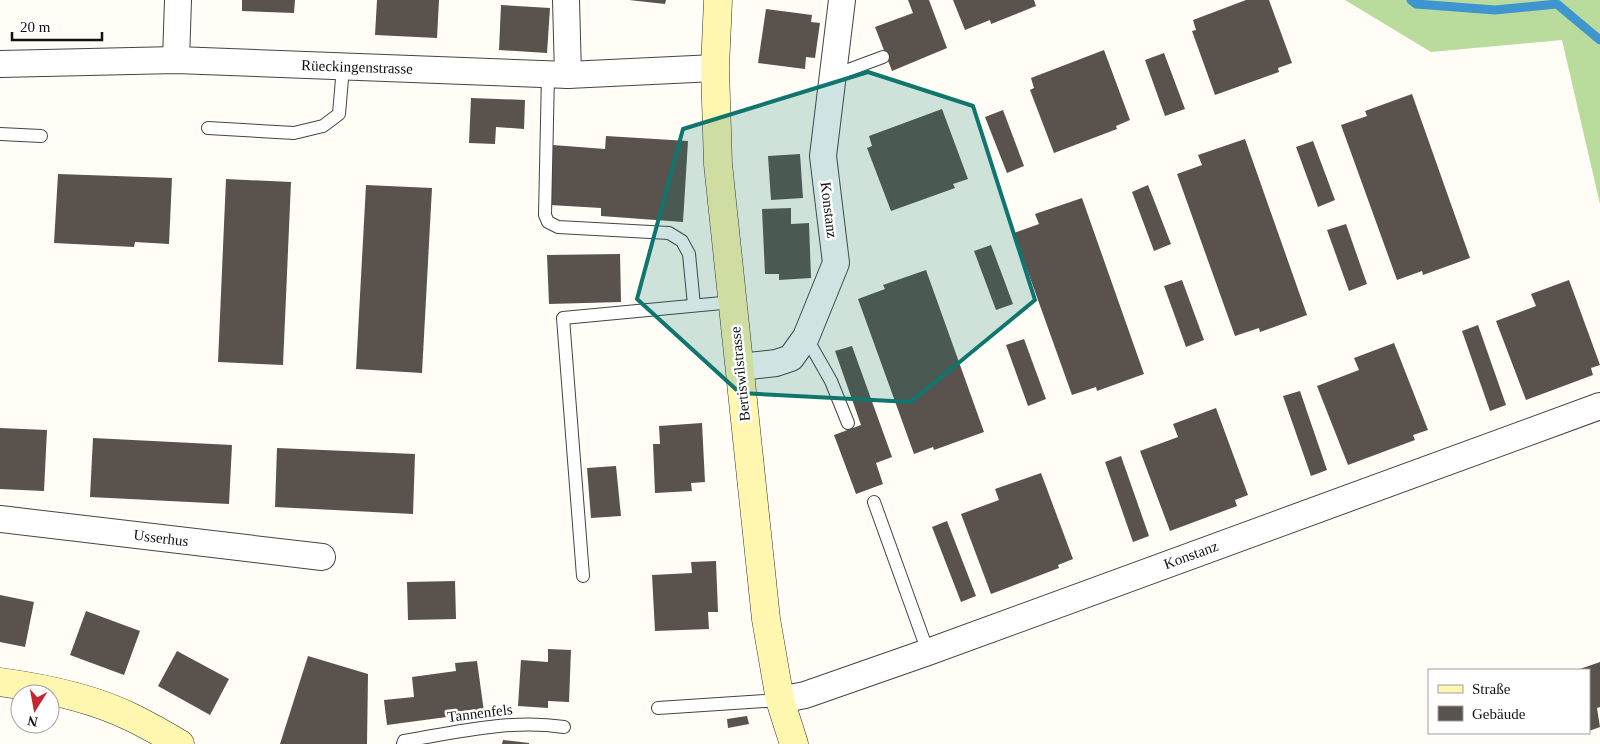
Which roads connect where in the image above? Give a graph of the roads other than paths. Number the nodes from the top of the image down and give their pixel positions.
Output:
1 (178, 0) edge
2 (566, 0) edge
3 (718, 0) edge
4 (842, 0) edge
5 (882, 57) dead end
6 (176, 60) junction
7 (0, 64) edge
8 (343, 67) junction
9 (714, 68) junction
10 (558, 74) junction
11 (832, 76) junction
12 (208, 128) dead end
13 (0, 134) edge
14 (41, 136) dead end
15 (733, 302) junction
16 (694, 305) junction
17 (806, 337) junction
18 (740, 367) junction
19 (1600, 406) edge
20 (848, 424) dead end
21 (874, 502) dead end
22 (0, 520) edge
23 (322, 557) dead end
24 (583, 576) dead end
25 (928, 652) junction
26 (0, 682) edge
27 (780, 700) junction
28 (658, 708) dead end
29 (564, 727) dead end
30 (180, 744) edge
31 (404, 744) edge
32 (794, 744) edge

1 - 6 street
2 - 10 street
3 - 9 main road, Bertiswilstrasse
4 - 11 street, Konstanz
5 - 11 lane
6 - 7 street, Rüeckingenstrasse
6 - 8 street, Rüeckingenstrasse
8 - 10 street, Rüeckingenstrasse
8 - 12 lane
9 - 10 street, Rüeckingenstrasse
9 - 15 main road, Bertiswilstrasse
10 - 16 lane
11 - 17 street, Konstanz
13 - 14 lane
15 - 16 lane
15 - 18 main road, Bertiswilstrasse
16 - 24 lane
17 - 18 street, Konstanz
17 - 20 lane
18 - 27 main road, Bertiswilstrasse
19 - 25 street, Konstanz
21 - 25 lane
22 - 23 street, Usserhus
25 - 27 street, Konstanz
26 - 30 main road
27 - 28 lane
27 - 32 main road, Bertiswilstrasse
29 - 31 lane, Tannenfels

